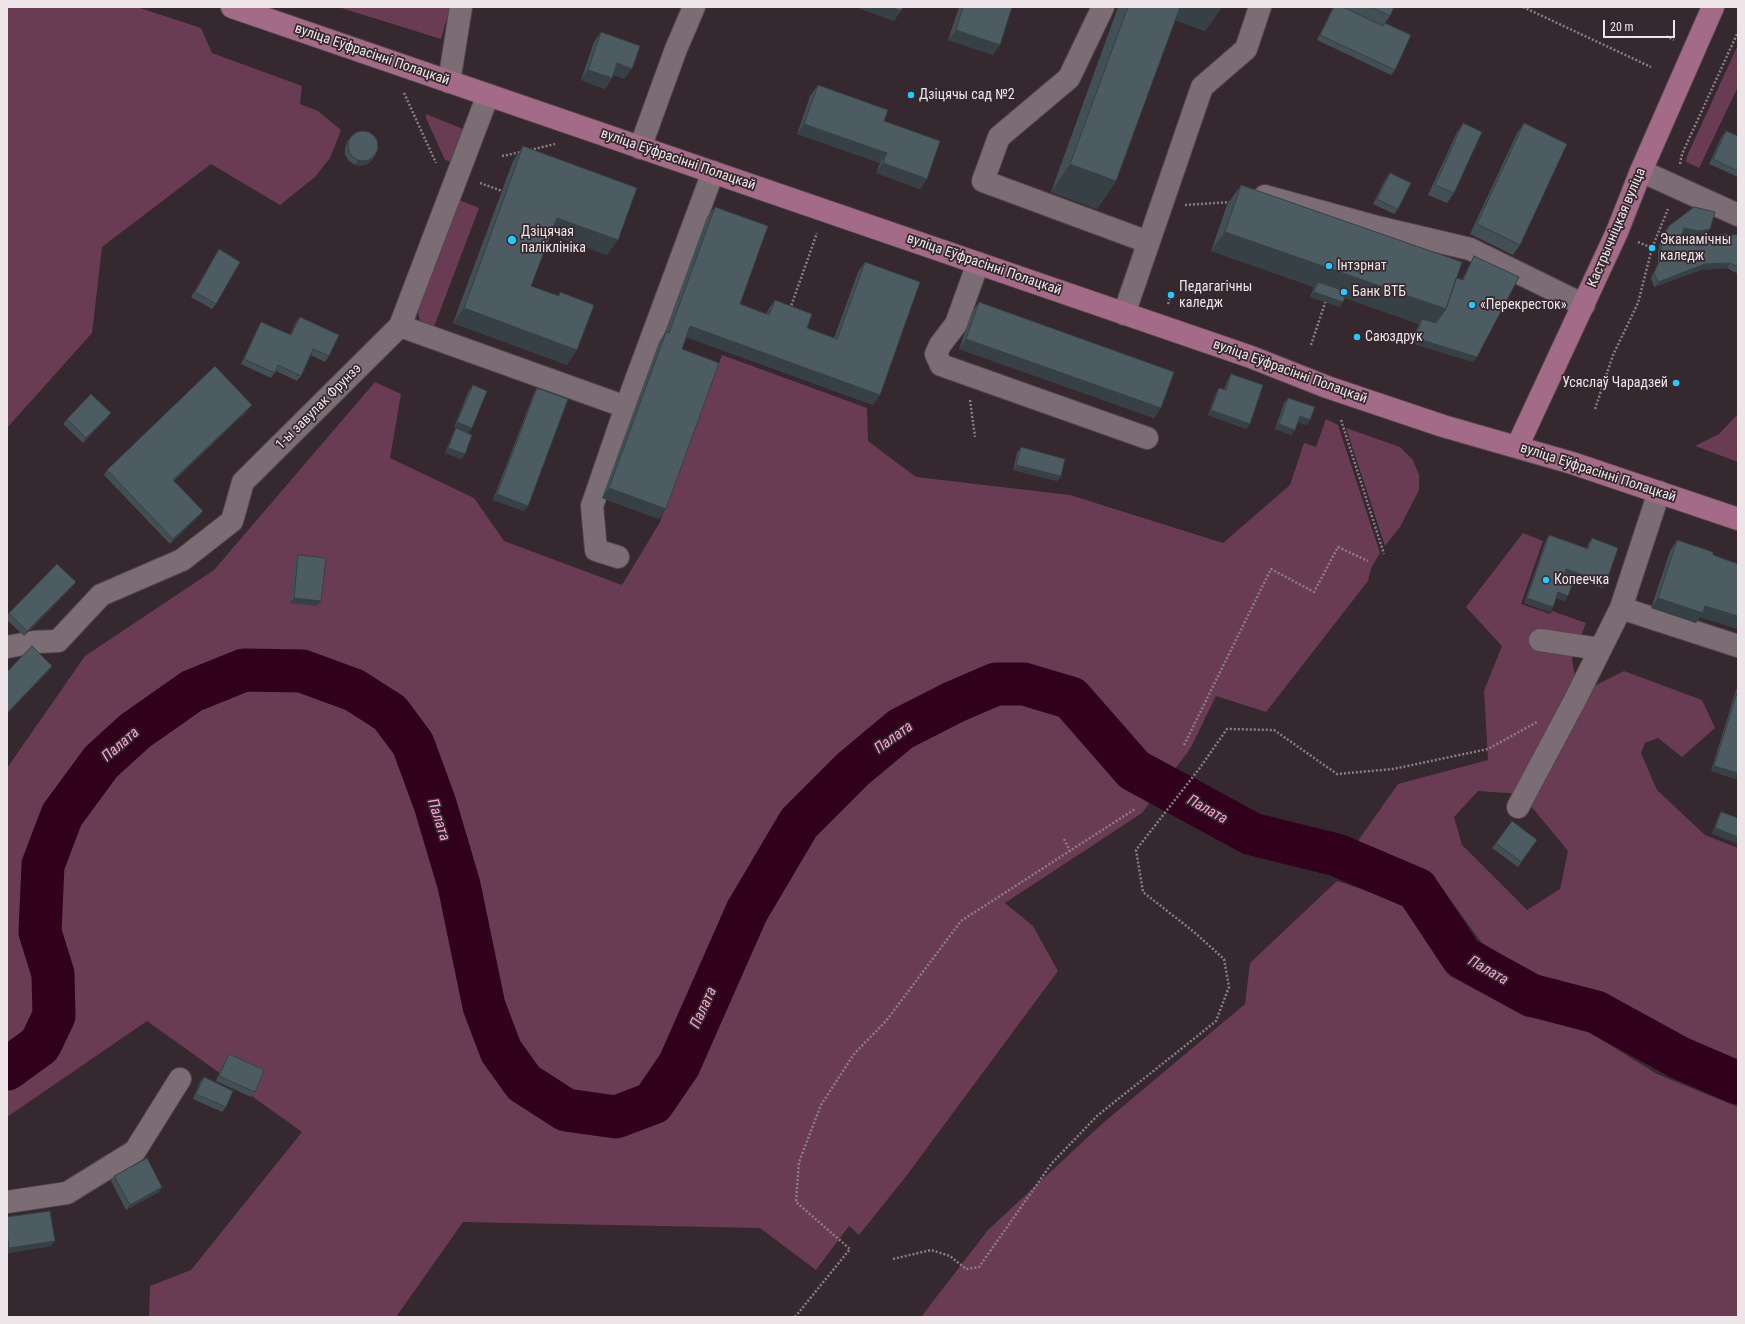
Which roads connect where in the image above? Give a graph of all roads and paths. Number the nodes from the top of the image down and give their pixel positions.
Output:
1 (232, 7) edge
2 (461, 7) edge
3 (694, 7) edge
4 (1103, 7) edge
5 (1260, 7) edge
6 (1522, 7) edge
7 (1713, 7) edge
8 (1738, 32) edge
9 (1651, 67) dead end
10 (449, 82) junction
11 (404, 93) dead end
12 (488, 95) junction
13 (425, 138) dead end
14 (555, 144) dead end
15 (640, 148) junction
16 (502, 156) dead end
17 (1641, 171) junction
18 (713, 172) junction
19 (1676, 186) junction
20 (1262, 195) joint
21 (1160, 207) junction
22 (1738, 215) edge
23 (818, 231) dead end
24 (1148, 242) junction
25 (978, 263) junction
26 (1327, 297) edge
27 (1584, 305) junction
28 (790, 310) edge
29 (1124, 314) junction
30 (400, 326) junction
31 (1311, 345) dead end
32 (966, 374) junction
33 (626, 407) junction
34 (1596, 409) dead end
35 (1341, 420) dead end
36 (975, 437) dead end
37 (1147, 438) dead end
38 (1517, 447) junction
39 (1659, 492) junction
40 (1738, 519) edge
41 (1384, 554) dead end
42 (618, 557) dead end
43 (1368, 561) dead end
44 (1621, 608) junction
45 (1540, 640) dead end
46 (1738, 646) edge
47 (7, 647) edge
48 (1600, 649) junction
49 (1542, 719) dead end
50 (1184, 745) dead end
51 (1518, 807) dead end
52 (1135, 809) dead end
53 (1064, 839) dead end
54 (1070, 850) junction
55 (180, 1079) dead end
56 (7, 1202) edge
57 (893, 1259) dead end
58 (796, 1317) edge

1 - 10 main road, вуліца Еўфрасінні Полацкай
2 - 10 street
3 - 15 street
4 - 24 street
5 - 21 street
6 - 9 path
7 - 17 main road, Кастрычніцкая вуліца
8 - 19 path
10 - 12 main road, вуліца Еўфрасінні Полацкай
11 - 13 path
12 - 15 main road, вуліца Еўфрасінні Полацкай
12 - 30 street, 1-ы завулак Фрунзэ
14 - 16 path
15 - 18 main road, вуліца Еўфрасінні Полацкай
17 - 19 street
17 - 27 main road, Кастрычніцкая вуліца
18 - 25 main road, вуліца Еўфрасінні Полацкай
18 - 33 street
19 - 22 street
19 - 34 path
20 - 21 path
20 - 27 street
21 - 24 street
23 - 28 path
24 - 29 street
25 - 29 main road, вуліца Еўфрасінні Полацкай
25 - 32 street
26 - 31 path
27 - 38 main road, Кастрычніцкая вуліца
29 - 38 main road, вуліца Еўфрасінні Полацкай
30 - 33 street
30 - 47 street, 1-ы завулак Фрунзэ
32 - 36 path
32 - 37 street
33 - 42 street
35 - 41 path
38 - 39 main road, вуліца Еўфрасінні Полацкай
39 - 40 main road, вуліца Еўфрасінні Полацкай
39 - 44 street
43 - 50 path
44 - 46 street
44 - 48 street
45 - 48 street
48 - 51 street
49 - 57 path
52 - 54 path
53 - 54 path
54 - 58 path
55 - 56 street

